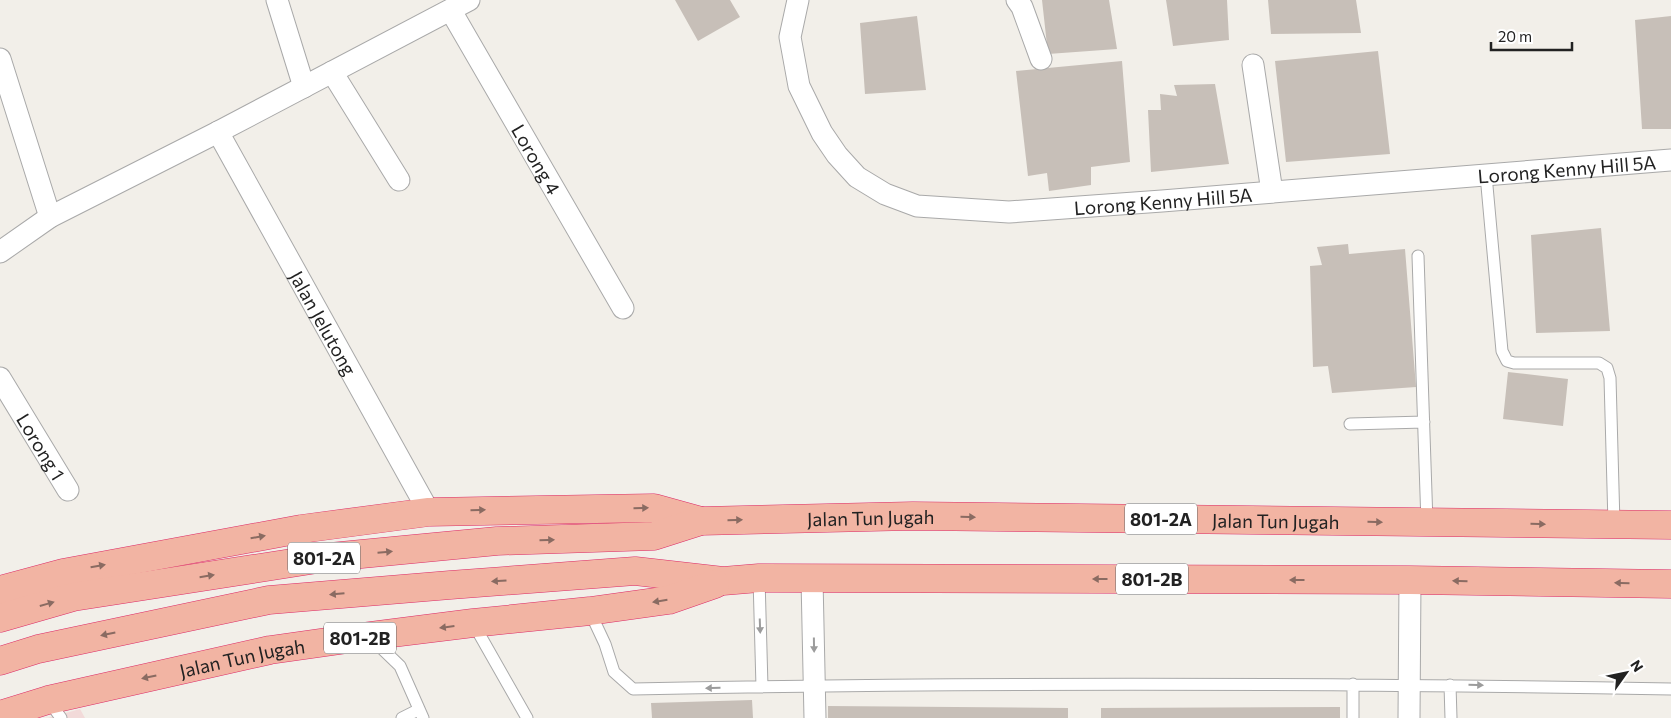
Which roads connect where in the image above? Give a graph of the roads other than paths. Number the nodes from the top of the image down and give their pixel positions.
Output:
1 (277, 0) edge
2 (469, 0) edge
3 (803, 0) edge
4 (1017, 0) edge
5 (451, 11) junction
6 (0, 59) edge
7 (1041, 59) dead end
8 (1253, 65) dead end
9 (332, 72) junction
10 (304, 87) junction
11 (218, 132) junction
12 (1671, 160) edge
13 (1486, 175) junction
14 (399, 180) dead end
15 (1272, 192) junction
16 (50, 218) junction
17 (0, 252) edge
18 (1418, 256) dead end
19 (623, 308) dead end
20 (0, 378) edge
21 (1424, 422) junction
22 (1350, 424) dead end
23 (68, 490) dead end
24 (430, 512) junction
25 (700, 521) junction
26 (1427, 522) junction
27 (1614, 524) junction
28 (1671, 525) edge
29 (759, 578) junction
30 (812, 579) junction
31 (1410, 580) junction
32 (723, 581) junction
33 (1671, 584) edge
34 (0, 590) edge
35 (590, 611) junction
36 (0, 618) edge
37 (473, 623) junction
38 (369, 636) junction
39 (0, 661) edge
40 (1353, 684) junction
41 (1409, 684) junction
42 (815, 685) junction
43 (1450, 685) junction
44 (762, 687) junction
45 (1671, 689) edge
46 (55, 709) edge
47 (420, 714) edge
48 (0, 715) edge
49 (402, 718) edge
50 (527, 718) edge
51 (815, 718) edge
52 (1353, 718) edge
53 (1409, 718) edge
54 (1451, 718) edge

1 - 10 street
2 - 5 street
3 - 15 street, Lorong Kenny Hill 5A
4 - 7 street
5 - 9 street
5 - 19 street, Lorong 4
6 - 16 street
8 - 15 street
9 - 10 street
9 - 14 street
10 - 11 street
11 - 16 street
11 - 24 street, Jalan Jelutong
12 - 13 street, Lorong Kenny Hill 5A
13 - 15 street, Lorong Kenny Hill 5A
13 - 27 lane
16 - 17 street
18 - 21 lane
20 - 23 street, Lorong 1
21 - 22 lane
21 - 26 lane
24 -> 25 highway, Jalan Tun Jugah / 801-2A
34 -> 24 highway, Jalan Tun Jugah / 801-2A
25 -> 26 highway, Jalan Tun Jugah / 801-2A
36 -> 25 highway, Jalan Tun Jugah / 801-2A
26 -> 27 highway, Jalan Tun Jugah / 801-2A
27 - 28 highway, Jalan Tun Jugah / 801-2A
29 - 30 highway, Jalan Tun Jugah / 801-2B
29 - 32 highway, Jalan Tun Jugah / 801-2B
29 -> 44 lane
31 -> 30 highway, Jalan Tun Jugah / 801-2B
30 -> 42 street
33 -> 31 highway, Jalan Tun Jugah / 801-2B
31 - 41 street
32 -> 35 highway, Jalan Tun Jugah / 801-2B
32 -> 39 highway, Jalan Tun Jugah / 801-2B
35 - 37 highway, Jalan Tun Jugah / 801-2B
44 -> 35 lane
37 -> 38 highway, Jalan Tun Jugah / 801-2B
37 - 50 lane
38 -> 46 highway, Jalan Tun Jugah / 801-2B
38 - 47 lane
40 - 41 lane
40 - 42 lane
40 - 52 lane
41 - 43 lane
41 - 53 street
42 - 44 lane
42 - 51 street
43 -> 45 lane
43 - 54 lane
46 - 48 highway, Jalan Tun Jugah / 801-2B
47 - 49 lane

